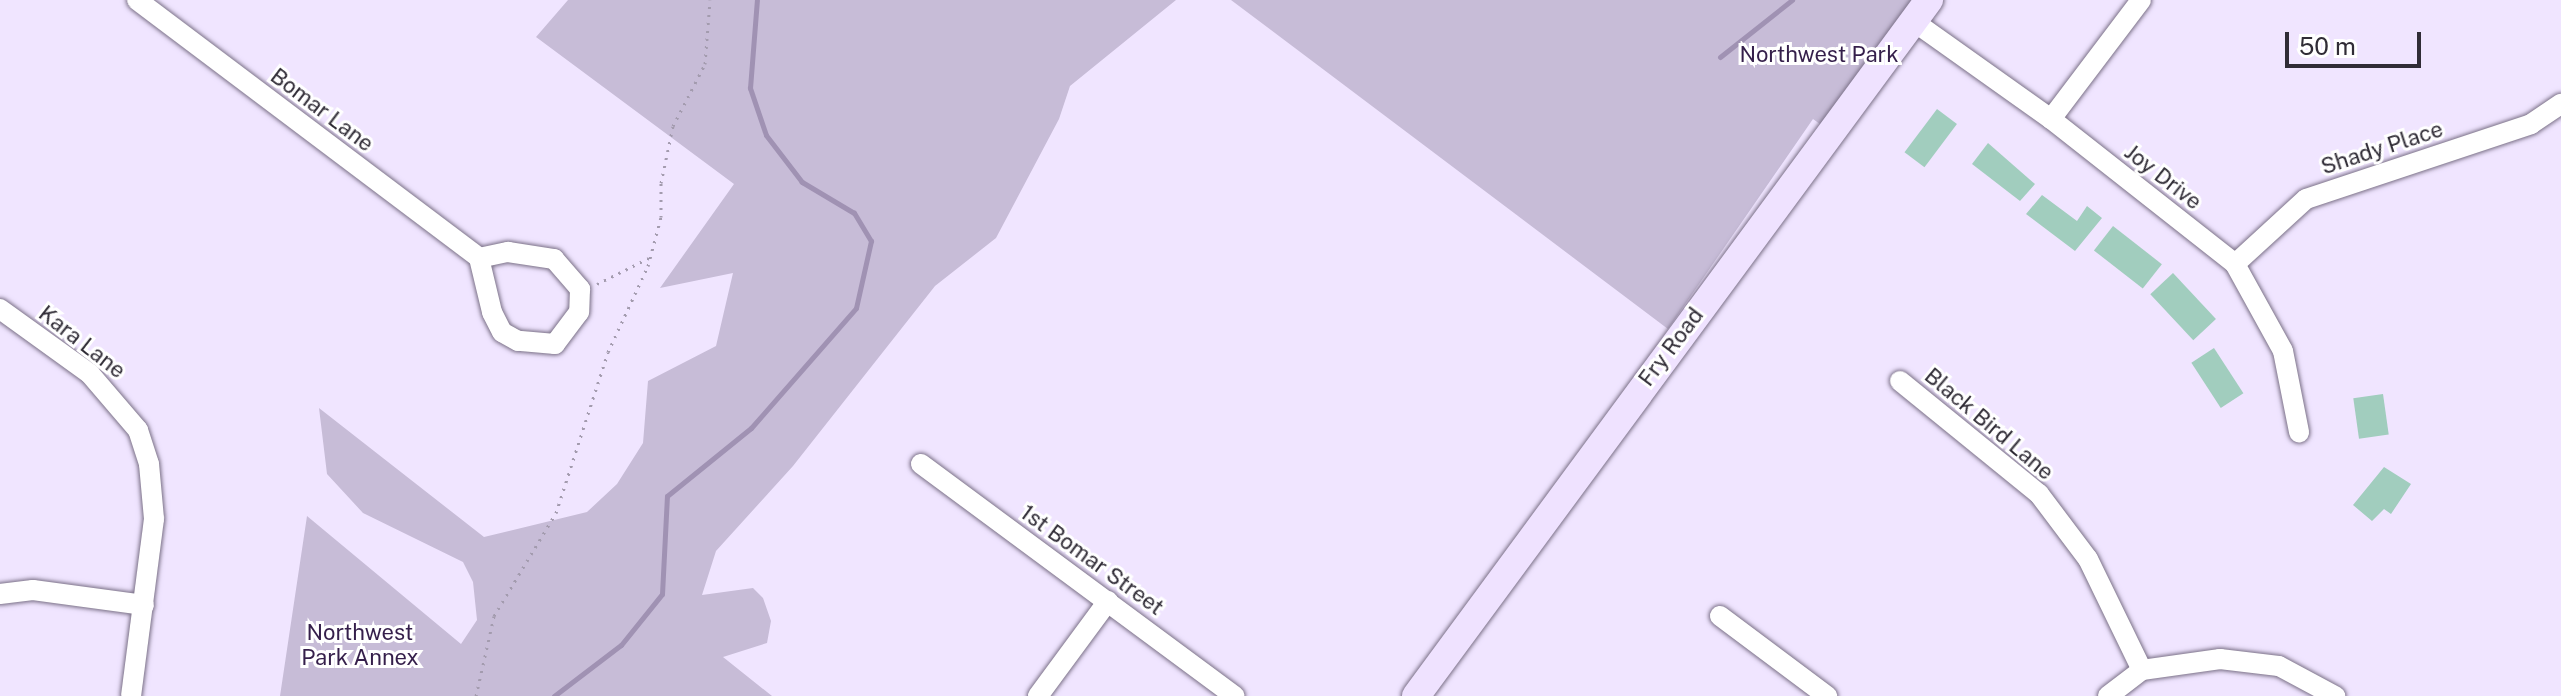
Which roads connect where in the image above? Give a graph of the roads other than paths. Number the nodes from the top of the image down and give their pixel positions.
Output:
1 (137, 0) edge
2 (2141, 0) edge
3 (1921, 10) edge
4 (2561, 104) edge
5 (2051, 119) junction
6 (479, 258) junction
7 (2235, 264) junction
8 (0, 309) edge
9 (1900, 381) dead end
10 (2299, 432) dead end
11 (921, 464) dead end
12 (0, 594) edge
13 (1108, 601) junction
14 (144, 605) junction
15 (1720, 616) dead end
16 (2142, 670) junction
17 (131, 696) edge
18 (1038, 696) edge
19 (1234, 696) edge
20 (1416, 696) edge
21 (1827, 696) edge
22 (2108, 696) edge
23 (2335, 696) edge

1 - 6 street, Bomar Lane
2 - 5 street
3 - 5 street, Joy Drive
3 - 20 street, Fry Road
4 - 7 street, Shady Place
5 - 7 street, Joy Drive
6 - 6 street
7 - 10 street, Joy Drive
8 - 14 street, Kara Lane
9 - 16 street, Black Bird Lane
11 - 13 street, 1st Bomar Street
12 - 14 street
13 - 18 street
13 - 19 street, 1st Bomar Street
14 - 17 street, Kara Lane
15 - 21 street
16 - 22 street
16 - 23 street

